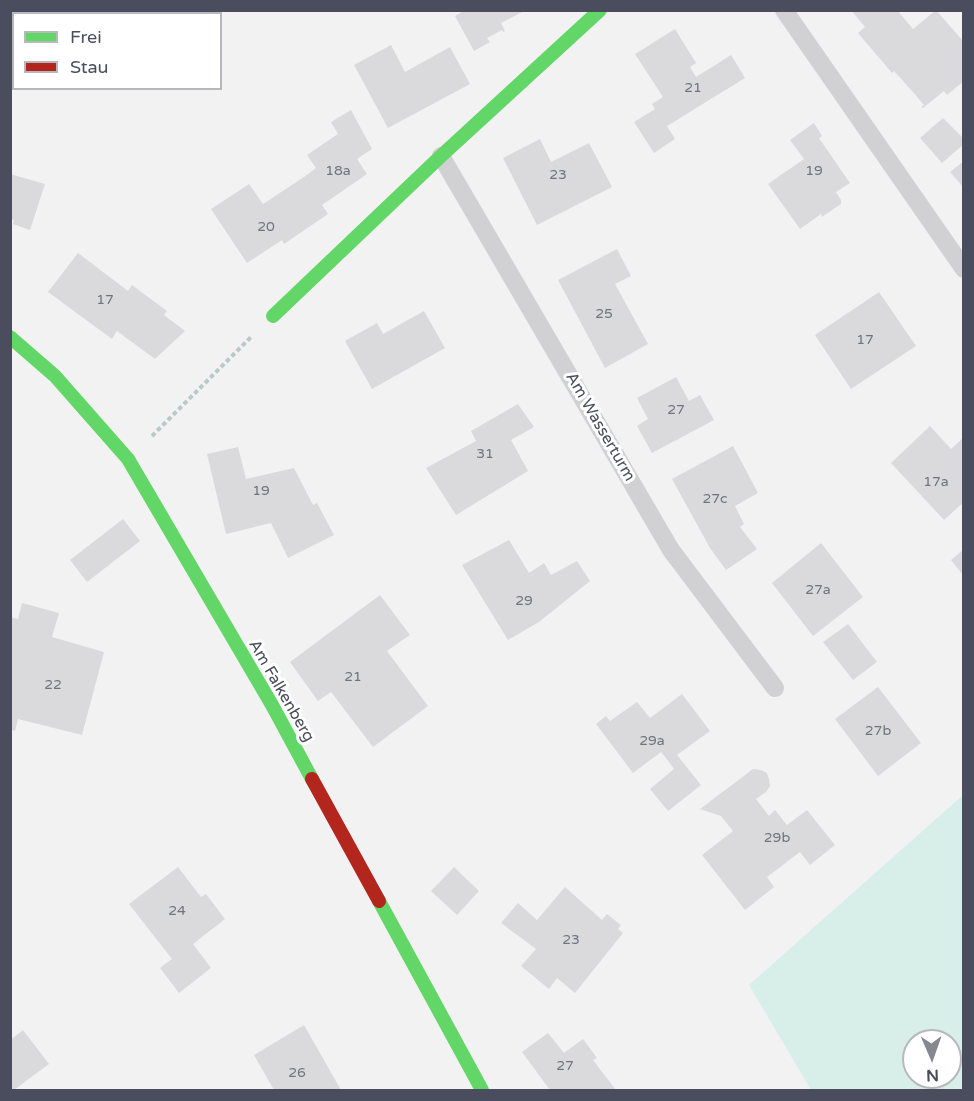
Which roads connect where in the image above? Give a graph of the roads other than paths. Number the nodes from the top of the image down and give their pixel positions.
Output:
1 (600, 10) edge
2 (784, 10) edge
3 (441, 156) junction
4 (963, 269) edge
5 (273, 316) road end
6 (10, 337) edge
7 (776, 688) dead end
8 (482, 1090) edge

1 - 3 street
2 - 4 lane
3 - 5 street
3 - 7 lane, Am Wasserturm
6 - 8 street, Am Falkenberg

